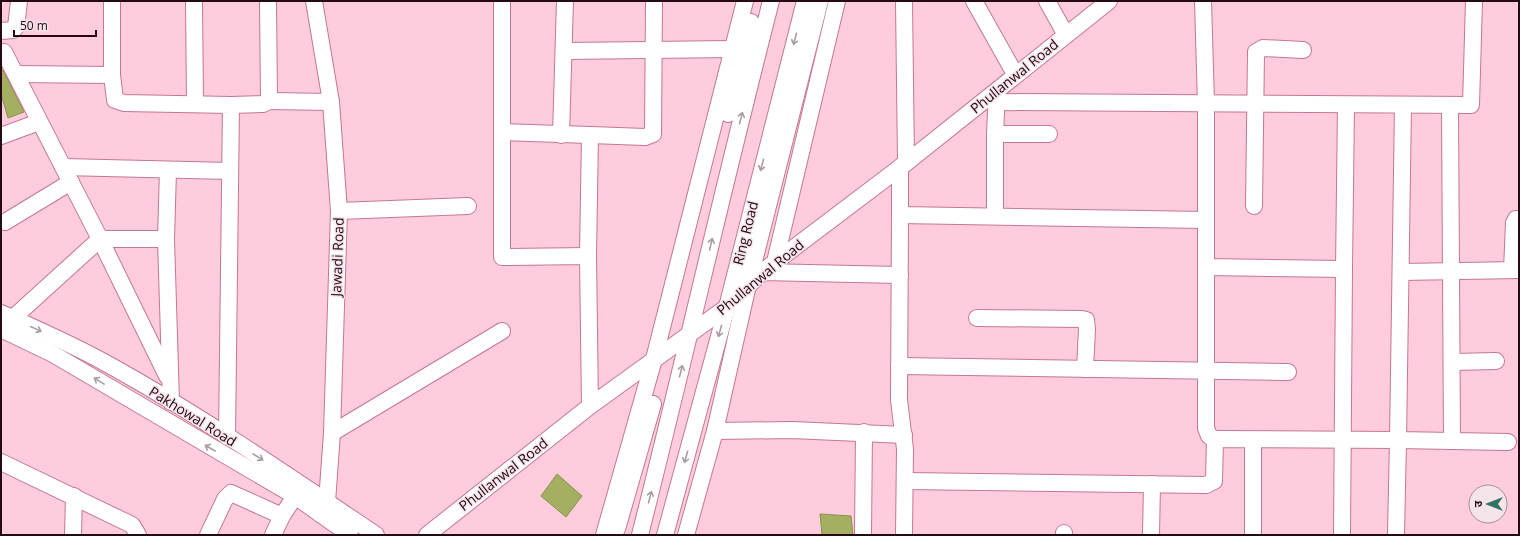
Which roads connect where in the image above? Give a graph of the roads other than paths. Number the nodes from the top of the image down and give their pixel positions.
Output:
1 (19, 1) edge
2 (112, 1) edge
3 (194, 1) edge
4 (268, 1) edge
5 (314, 1) edge
6 (502, 1) edge
7 (565, 1) edge
8 (654, 1) edge
9 (745, 1) edge
10 (756, 1) edge
11 (771, 1) edge
12 (805, 1) edge
13 (820, 1) edge
14 (837, 1) edge
15 (904, 1) edge
16 (974, 1) edge
17 (1047, 1) edge
18 (1109, 1) edge
19 (1203, 1) edge
20 (1474, 1) edge
21 (1, 31) edge
22 (1066, 35) junction
23 (653, 49) junction
24 (732, 49) junction
25 (1302, 50) dead end
26 (2, 51) edge
27 (565, 51) junction
28 (16, 74) junction
29 (1015, 74) junction
30 (112, 75) junction
31 (997, 96) junction
32 (268, 101) junction
33 (332, 102) junction
34 (195, 104) junction
35 (1206, 104) junction
36 (1256, 104) junction
37 (231, 105) junction
38 (1346, 105) junction
39 (1402, 105) junction
40 (1450, 106) junction
41 (39, 122) junction
42 (502, 132) junction
43 (995, 134) junction
44 (1049, 134) dead end
45 (561, 135) junction
46 (590, 135) junction
47 (1, 136) edge
48 (903, 165) junction
49 (63, 167) junction
50 (168, 170) junction
51 (230, 171) junction
52 (71, 182) junction
53 (468, 206) dead end
54 (1254, 206) dead end
55 (339, 211) junction
56 (900, 215) junction
57 (994, 216) junction
58 (1519, 219) edge
59 (1206, 220) junction
60 (5, 222) dead end
61 (100, 239) junction
62 (166, 239) junction
63 (588, 256) junction
64 (768, 267) junction
65 (1206, 267) junction
66 (1344, 269) junction
67 (1452, 270) junction
68 (1516, 270) edge
69 (1401, 272) junction
70 (900, 275) junction
71 (748, 285) junction
72 (726, 307) junction
73 (7, 316) edge
74 (977, 318) dead end
75 (1, 329) edge
76 (502, 331) dead end
77 (691, 333) junction
78 (660, 355) junction
79 (1496, 361) dead end
80 (1452, 362) junction
81 (899, 366) junction
82 (1085, 369) junction
83 (1205, 372) junction
84 (1288, 372) dead end
85 (170, 381) junction
86 (171, 402) junction
87 (590, 406) junction
88 (721, 431) junction
89 (864, 432) junction
90 (332, 433) junction
91 (904, 435) junction
92 (227, 437) junction
93 (1215, 439) junction
94 (1252, 440) junction
95 (1398, 440) junction
96 (1342, 441) junction
97 (1452, 441) junction
98 (1508, 442) dead end
99 (1, 462) edge
100 (905, 481) junction
101 (1152, 484) junction
102 (74, 496) junction
103 (295, 496) junction
104 (323, 508) junction
105 (282, 516) junction
106 (73, 535) edge
107 (138, 535) edge
108 (208, 535) edge
109 (274, 535) edge
110 (350, 535) edge
111 (376, 535) edge
112 (427, 535) edge
113 (604, 535) edge
114 (615, 535) edge
115 (640, 535) edge
116 (665, 535) edge
117 (686, 535) edge
118 (698, 535) edge
119 (863, 535) edge
120 (904, 535) edge
121 (1151, 535) edge
122 (1253, 535) edge
123 (1342, 535) edge
124 (1396, 535) edge

1 - 21 street
2 - 30 street
3 - 34 street
4 - 32 street
5 - 33 street, Jawadi Road
6 - 42 street
7 - 27 street
8 - 23 street
9 - 24 street
10 - 78 street
77 -> 11 street
12 -> 72 street, Ring Road
13 - 71 street
14 - 64 street
15 - 48 street
16 - 29 street
17 - 22 street
18 - 22 street, Phullanwal Road
19 - 35 street
20 - 40 street
22 - 29 street, Phullanwal Road
23 - 24 street
23 - 27 street
23 - 46 street
24 - 78 street
25 - 36 street
26 - 28 street
27 - 45 street
28 - 30 street
28 - 41 street
29 - 31 street, Phullanwal Road
30 - 34 street
31 - 35 street
31 - 43 street
31 - 48 street, Phullanwal Road
32 - 33 street
32 - 37 street
33 - 55 street, Jawadi Road
34 - 37 street
35 - 36 street
35 - 59 street
36 - 38 street
36 - 54 street
37 - 51 street
38 - 39 street
38 - 66 street
39 - 40 street
39 - 69 street
40 - 67 street
41 - 47 street
41 - 49 street
42 - 45 street
42 - 63 street
43 - 44 street
43 - 57 street
45 - 46 street
46 - 63 street
48 - 56 street
48 - 64 street, Phullanwal Road
49 - 50 street
49 - 52 street
50 - 51 street
50 - 62 street
51 - 92 street
52 - 60 street
52 - 61 street
53 - 55 street
55 - 90 street, Jawadi Road
56 - 57 street
56 - 70 street
57 - 59 street
58 - 68 street
59 - 65 street
61 - 62 street
61 - 73 street
61 - 85 street
62 - 85 street
63 - 87 street
64 - 70 street
64 - 71 street, Phullanwal Road
64 - 88 street
65 - 66 street
65 - 83 street
66 - 96 street
67 - 68 street
67 - 69 street
67 - 80 street
69 - 95 street
70 - 81 street
71 - 72 street, Phullanwal Road
71 - 88 street
72 - 77 street, Phullanwal Road
72 -> 116 street, Ring Road
73 -> 86 street, Pakhowal Road
74 - 82 street
103 -> 75 street, Pakhowal Road
76 - 90 street
77 - 78 street, Phullanwal Road
115 -> 77 street
78 - 87 street, Phullanwal Road
78 - 113 street
78 - 114 street
79 - 80 street
80 - 97 street
81 - 82 street
81 - 91 street
82 - 83 street
83 - 84 street
83 - 93 street
85 - 86 street
86 - 92 street, Pakhowal Road
87 - 112 street, Phullanwal Road
88 - 89 street
88 - 117 street
88 - 118 street
89 - 91 street
89 - 119 street
90 - 104 street, Jawadi Road
91 - 100 street
92 -> 104 street, Pakhowal Road
93 - 94 street
93 - 101 street
94 - 96 street
94 - 122 street
95 - 96 street
95 - 97 street
95 - 124 street
96 - 123 street
97 - 98 street
99 - 102 street
100 - 101 street
100 - 120 street
101 - 121 street
102 - 106 street
102 - 107 street
103 - 104 street, Pakhowal Road
103 - 105 street
104 - 110 street, Pakhowal Road
104 - 111 street, Pakhowal Road
105 - 108 street
105 - 109 street

